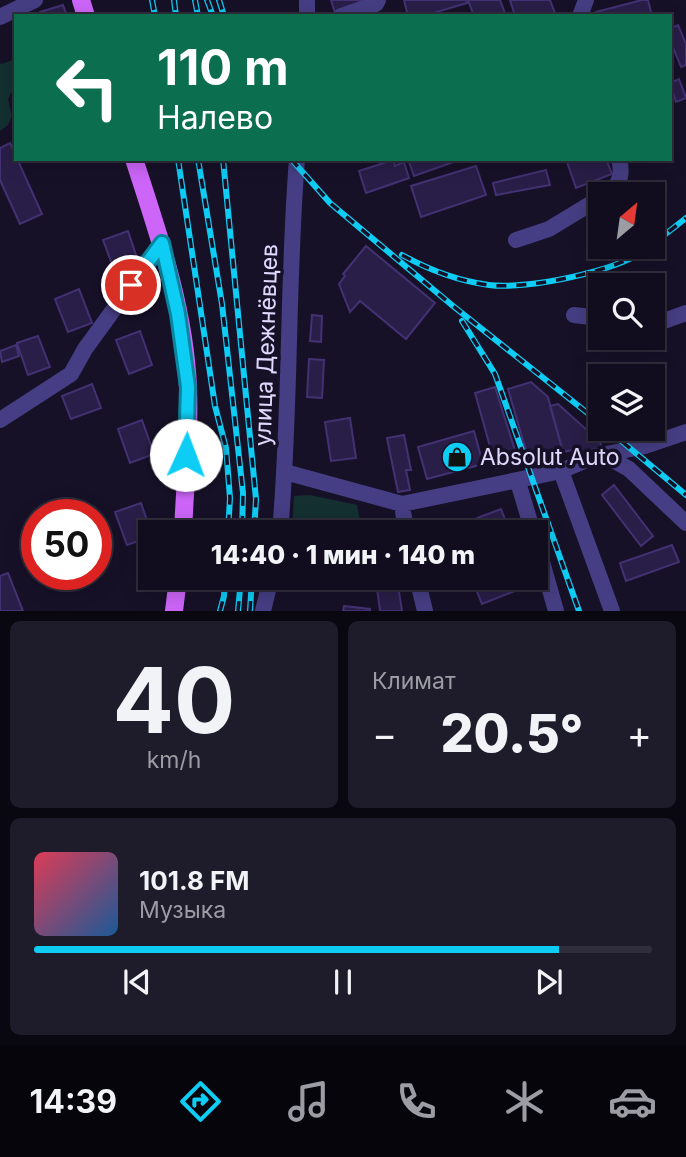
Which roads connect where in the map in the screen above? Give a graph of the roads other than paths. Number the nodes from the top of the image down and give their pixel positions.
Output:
1 (35, 0) edge
2 (378, 0) edge
3 (347, 14) edge
4 (0, 17) edge
5 (135, 161) edge
6 (296, 161) edge
7 (619, 161) edge
8 (618, 182) edge
9 (588, 205) edge
10 (516, 240) dead end
11 (162, 243) junction
12 (686, 313) edge
13 (574, 315) dead end
14 (588, 317) edge
15 (665, 321) edge
16 (0, 421) edge
17 (686, 432) edge
18 (596, 456) junction
19 (561, 471) junction
20 (285, 472) junction
21 (517, 482) junction
22 (402, 504) junction
23 (183, 520) edge
24 (281, 520) edge
25 (404, 520) edge
26 (529, 520) edge
27 (686, 523) edge
28 (548, 583) edge
29 (177, 590) edge
30 (268, 590) edge
31 (420, 590) edge
32 (174, 611) edge
33 (263, 611) edge
34 (425, 611) edge
35 (556, 611) edge
36 (612, 611) edge

1 - 4 street
2 - 3 street
5 - 11 main road
6 - 20 street, улица Дежнёвцев
7 - 8 street
9 - 10 street
11 - 16 street
11 - 23 main road
12 - 15 street
13 - 14 street
17 - 18 street
18 - 19 street
18 - 27 street
19 - 21 street
19 - 36 street
20 - 22 street
20 - 24 street, улица Дежнёвцев
21 - 22 street
21 - 26 street
22 - 25 street
28 - 35 street
29 - 32 main road
30 - 33 street
31 - 34 street

